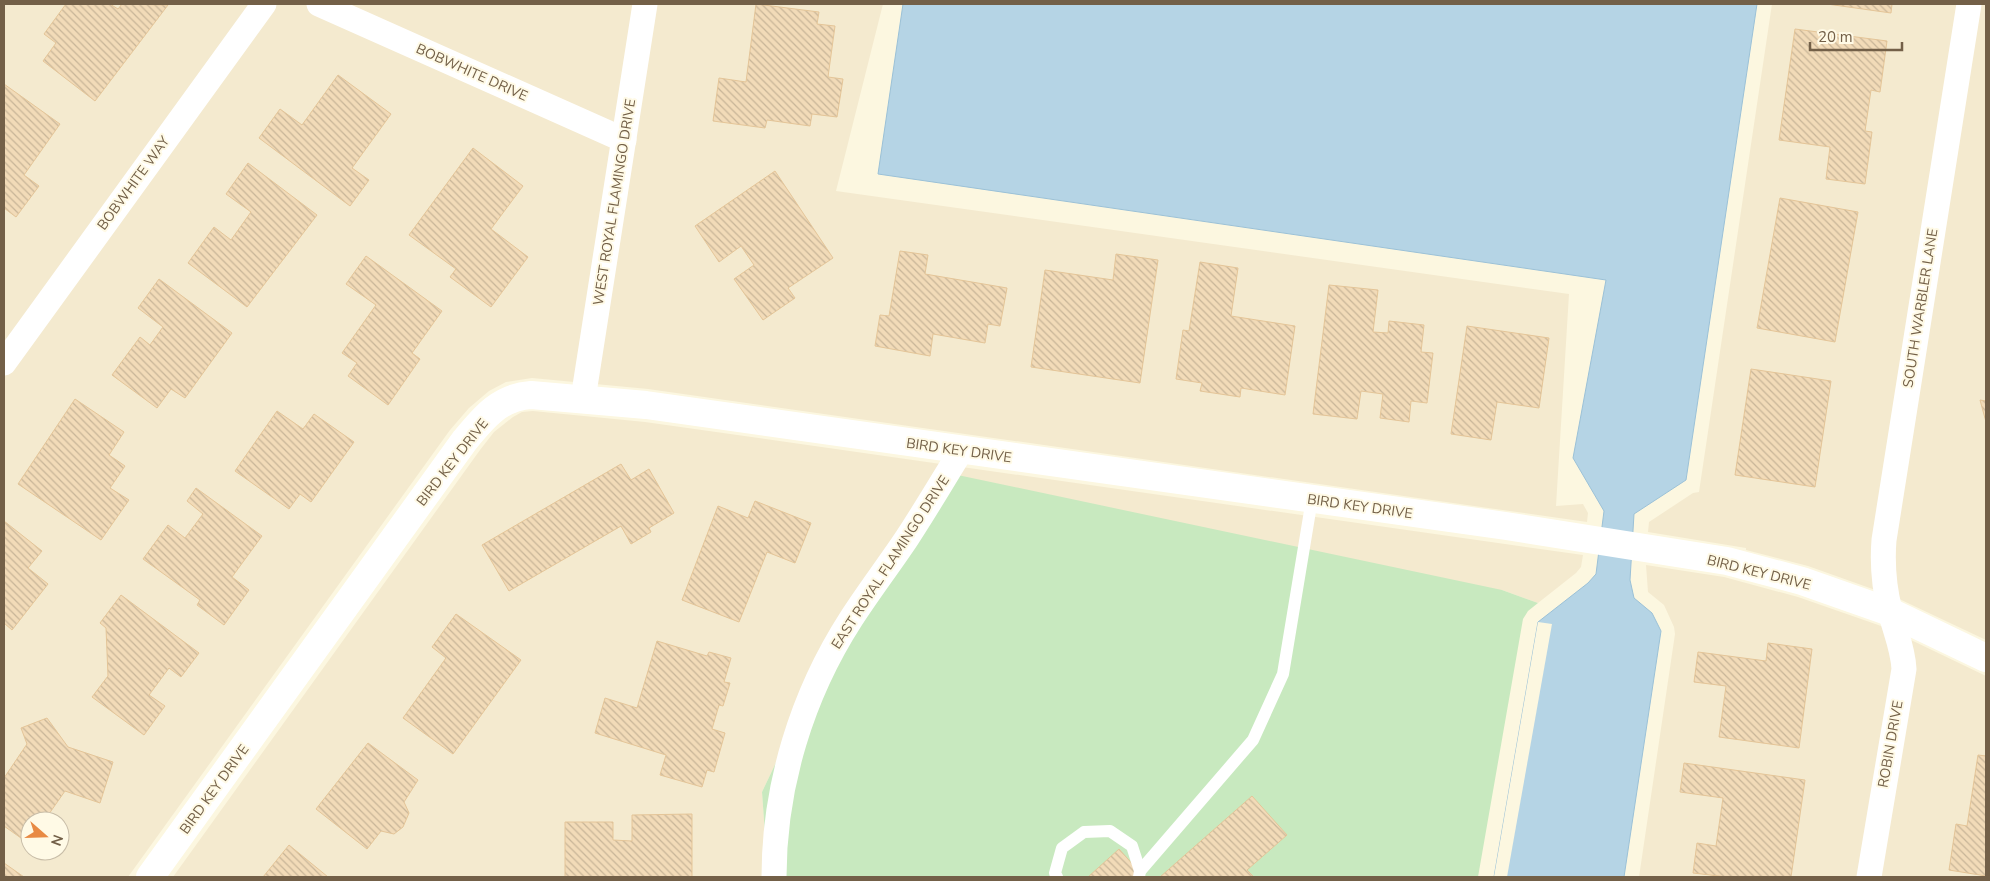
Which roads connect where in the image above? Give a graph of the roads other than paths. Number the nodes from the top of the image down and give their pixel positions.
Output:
1 (264, 4) edge
2 (320, 4) edge
3 (645, 4) edge
4 (1969, 4) edge
5 (624, 140) junction
6 (4, 363) edge
7 (583, 400) junction
8 (961, 450) junction
9 (1312, 499) junction
10 (1890, 612) junction
11 (1986, 658) edge
12 (1140, 874) edge
13 (150, 877) edge
14 (774, 877) edge
15 (1057, 877) edge
16 (1869, 877) edge

1 - 6 street, BOBWHITE WAY
2 - 5 street, BOBWHITE DRIVE
3 - 5 street, WEST ROYAL FLAMINGO DRIVE
4 - 10 street, SOUTH WARBLER LANE
5 - 7 street, WEST ROYAL FLAMINGO DRIVE
7 - 8 street, BIRD KEY DRIVE
7 - 13 street, BIRD KEY DRIVE
8 - 9 street, BIRD KEY DRIVE
8 - 14 street, EAST ROYAL FLAMINGO DRIVE
9 - 10 street, BIRD KEY DRIVE
9 - 12 lane
10 - 11 street, BIRD KEY DRIVE
10 - 16 street, ROBIN DRIVE
12 - 15 lane

